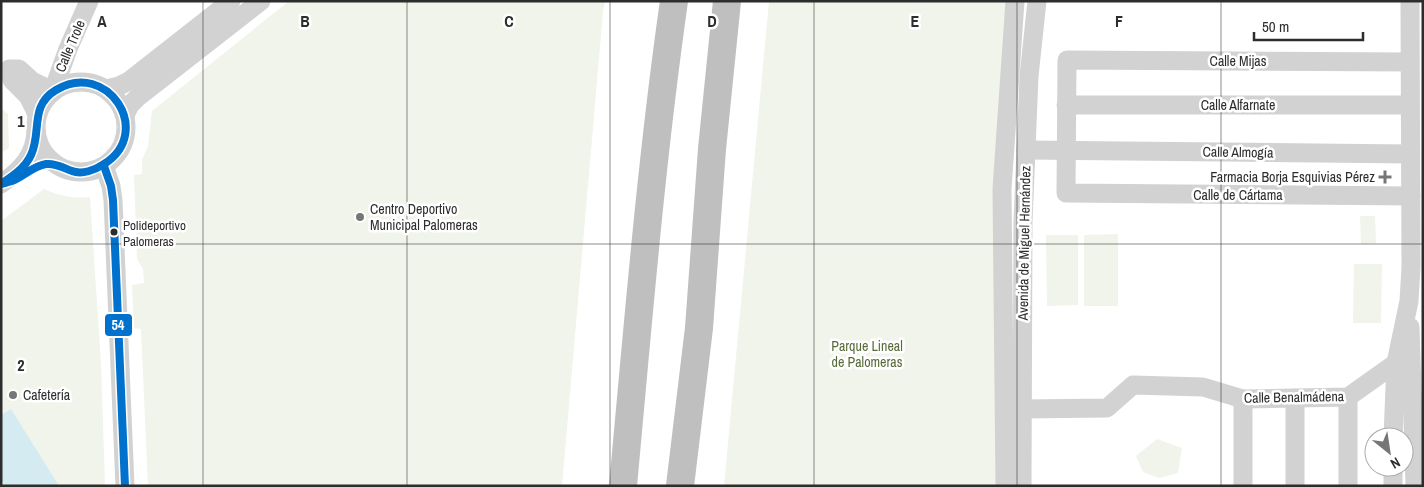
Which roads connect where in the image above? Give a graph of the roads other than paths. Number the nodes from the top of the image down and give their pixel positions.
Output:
1 (90, 1) edge
2 (231, 1) edge
3 (261, 1) edge
4 (674, 1) edge
5 (727, 1) edge
6 (1015, 1) edge
7 (1037, 1) edge
8 (1410, 1) edge
9 (1410, 62) junction
10 (5, 65) edge
11 (106, 89) junction
12 (52, 92) junction
13 (1066, 105) junction
14 (1410, 105) junction
15 (125, 115) junction
16 (36, 122) junction
17 (1026, 150) junction
18 (1066, 150) junction
19 (1410, 154) junction
20 (55, 163) junction
21 (104, 166) junction
22 (2, 183) edge
23 (1411, 196) junction
24 (1417, 267) edge
25 (1409, 301) junction
26 (1396, 363) junction
27 (1294, 398) junction
28 (1348, 398) junction
29 (1243, 399) junction
30 (1023, 408) junction
31 (1393, 427) edge
32 (628, 433) junction
33 (680, 484) edge
34 (125, 486) edge
35 (615, 486) edge
36 (623, 486) edge
37 (1005, 486) edge
38 (1022, 486) edge
39 (1243, 486) edge
40 (1295, 486) edge
41 (1348, 486) edge
42 (1415, 486) edge

1 - 12 street, Calle Trole
2 - 11 street
3 - 15 street
4 - 32 highway
5 - 33 highway
6 - 37 street, Avenida de Miguel Hernández
7 - 17 street, Avenida de Miguel Hernández
8 - 9 street
9 - 13 street, Calle Mijas
9 - 14 street
10 - 12 street
10 - 16 street
11 - 12 street
11 - 15 street
12 - 16 street
13 - 14 street, Calle Alfarnate
13 - 18 street
14 - 19 street
15 - 21 street
16 - 20 street
16 - 22 street
17 - 18 street, Calle Almogía
17 - 30 street, Avenida de Miguel Hernández
18 - 19 street, Calle Almogía
18 - 23 street, Calle de Cártama
19 - 23 street
20 - 21 street
20 - 22 street
21 - 34 street
23 - 24 street
24 - 25 street
25 - 26 street
25 - 42 street
26 - 28 street, Calle Benalmádena
26 - 31 street
27 - 28 street, Calle Benalmádena
27 - 29 street, Calle Benalmádena
27 - 40 street
28 - 41 street
29 - 30 street, Calle Benalmádena
29 - 39 street
30 - 38 street, Avenida de Miguel Hernández
32 - 35 highway
32 - 36 highway

